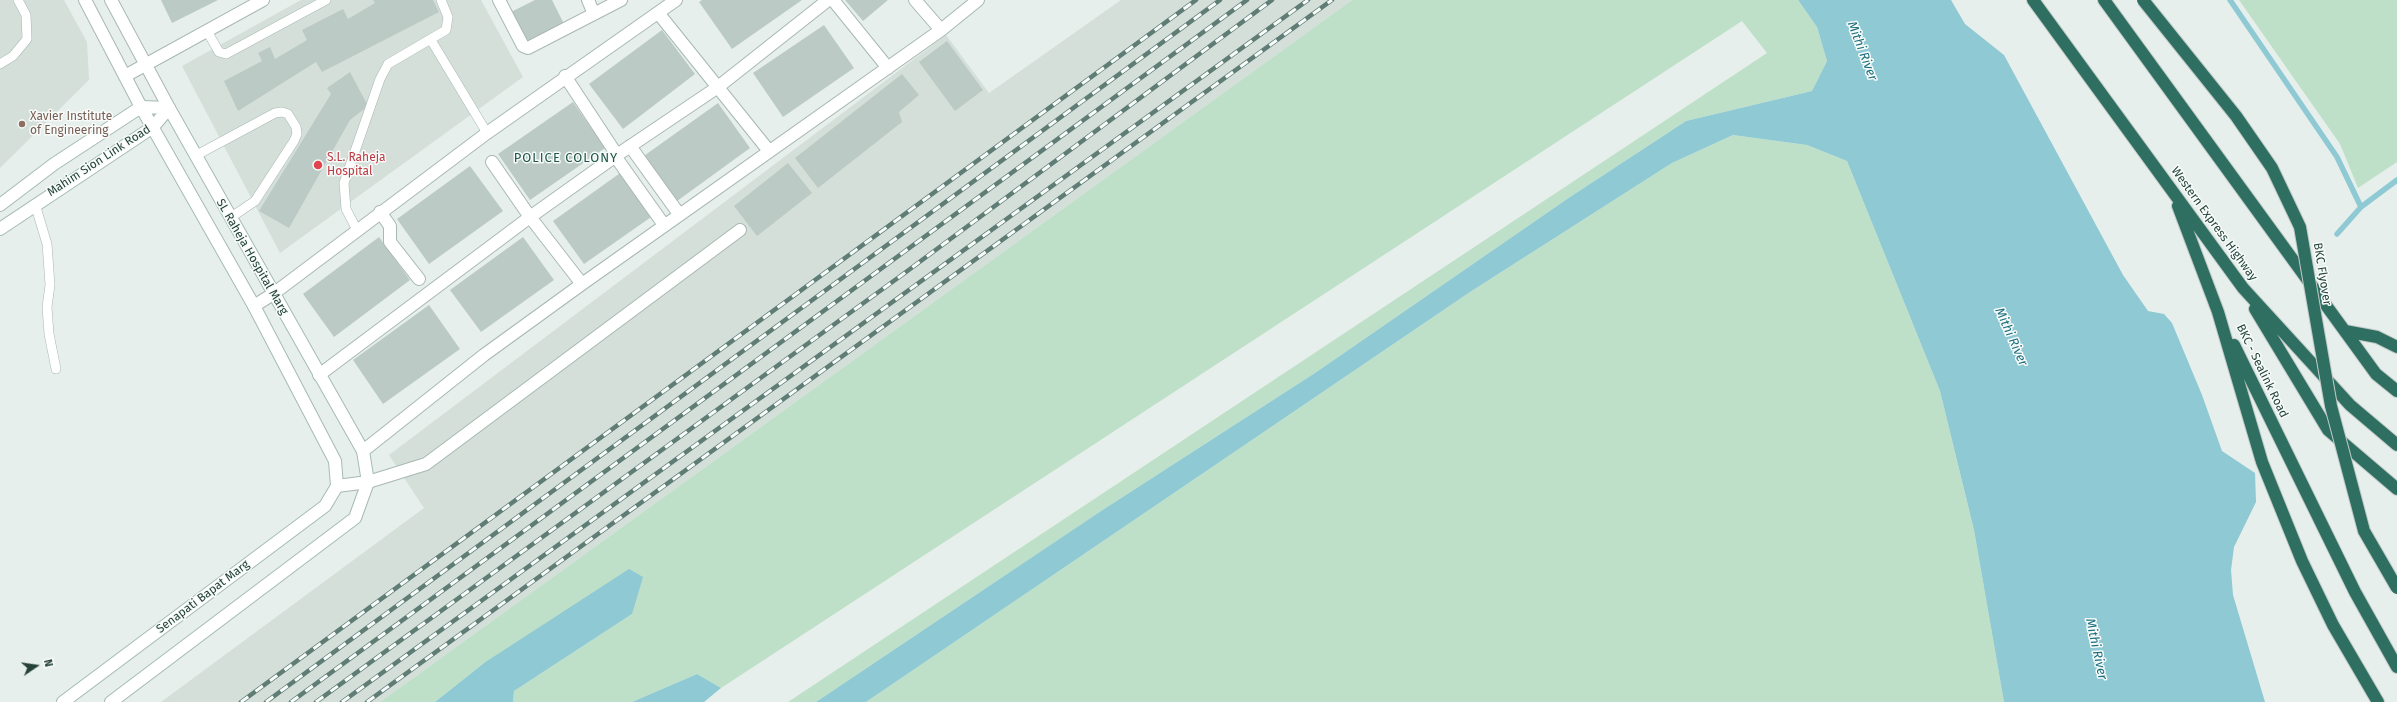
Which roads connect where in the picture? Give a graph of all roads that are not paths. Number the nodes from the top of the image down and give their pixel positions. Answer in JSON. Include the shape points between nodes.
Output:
{"nodes":[{"id":1,"x":18,"y":0,"type":"edge"},
{"id":2,"x":85,"y":0,"type":"edge"},
{"id":3,"x":111,"y":0,"type":"edge"},
{"id":4,"x":263,"y":0,"type":"edge"},
{"id":5,"x":326,"y":0,"type":"edge"},
{"id":6,"x":441,"y":0,"type":"edge"},
{"id":7,"x":499,"y":0,"type":"edge"},
{"id":8,"x":588,"y":0,"type":"edge"},
{"id":9,"x":621,"y":0,"type":"edge"},
{"id":10,"x":676,"y":0,"type":"edge"},
{"id":11,"x":828,"y":0,"type":"edge"},
{"id":12,"x":832,"y":0,"type":"edge"},
{"id":13,"x":915,"y":0,"type":"edge"},
{"id":14,"x":978,"y":0,"type":"edge"},
{"id":15,"x":2033,"y":0,"type":"edge"},
{"id":16,"x":2104,"y":0,"type":"edge"},
{"id":17,"x":2143,"y":0,"type":"edge"},
{"id":18,"x":594,"y":14,"type":"junction"},
{"id":19,"x":659,"y":14,"type":"junction"},
{"id":20,"x":941,"y":30,"type":"junction"},
{"id":21,"x":207,"y":31,"type":"junction"},
{"id":22,"x":431,"y":40,"type":"junction"},
{"id":23,"x":0,"y":64,"type":"edge"},
{"id":24,"x":145,"y":66,"type":"junction"},
{"id":25,"x":888,"y":68,"type":"junction"},
{"id":26,"x":125,"y":76,"type":"junction"},
{"id":27,"x":565,"y":76,"type":"junction"},
{"id":28,"x":718,"y":87,"type":"junction"},
{"id":29,"x":141,"y":107,"type":"junction"},
{"id":30,"x":169,"y":108,"type":"junction"},
{"id":31,"x":153,"y":127,"type":"junction"},
{"id":32,"x":487,"y":133,"type":"junction"},
{"id":33,"x":630,"y":146,"type":"junction"},
{"id":34,"x":769,"y":151,"type":"junction"},
{"id":35,"x":616,"y":155,"type":"junction"},
{"id":36,"x":195,"y":156,"type":"junction"},
{"id":37,"x":492,"y":162,"type":"dead end"},
{"id":38,"x":2172,"y":190,"type":"junction"},
{"id":39,"x":35,"y":204,"type":"junction"},
{"id":40,"x":0,"y":205,"type":"edge"},
{"id":41,"x":380,"y":212,"type":"junction"},
{"id":42,"x":679,"y":214,"type":"junction"},
{"id":43,"x":530,"y":217,"type":"junction"},
{"id":44,"x":230,"y":218,"type":"junction"},
{"id":45,"x":664,"y":225,"type":"junction"},
{"id":46,"x":0,"y":229,"type":"edge"},
{"id":47,"x":357,"y":230,"type":"junction"},
{"id":48,"x":740,"y":230,"type":"dead end"},
{"id":49,"x":419,"y":279,"type":"dead end"},
{"id":50,"x":582,"y":284,"type":"junction"},
{"id":51,"x":2242,"y":288,"type":"junction"},
{"id":52,"x":273,"y":294,"type":"junction"},
{"id":53,"x":254,"y":306,"type":"junction"},
{"id":54,"x":2218,"y":312,"type":"junction"},
{"id":55,"x":2345,"y":331,"type":"junction"},
{"id":56,"x":2397,"y":347,"type":"edge"},
{"id":57,"x":56,"y":369,"type":"dead end"},
{"id":58,"x":319,"y":375,"type":"junction"},
{"id":59,"x":2397,"y":391,"type":"edge"},
{"id":60,"x":2397,"y":444,"type":"edge"},
{"id":61,"x":363,"y":451,"type":"junction"},
{"id":62,"x":368,"y":482,"type":"junction"},
{"id":63,"x":336,"y":486,"type":"junction"},
{"id":64,"x":2397,"y":489,"type":"edge"},
{"id":65,"x":2397,"y":588,"type":"edge"},
{"id":66,"x":2397,"y":667,"type":"edge"},
{"id":67,"x":63,"y":702,"type":"edge"},
{"id":68,"x":111,"y":702,"type":"edge"},
{"id":69,"x":2378,"y":702,"type":"edge"}],
"edges":[{"from":1,"to":23,"type":"lane","via":[[26,16],[27,39],[13,56]]},
{"from":2,"to":26,"type":"street","name":"SL Raheja Hospital Marg"},
{"from":3,"to":24,"type":"street","name":"SL Raheja Hospital Marg"},
{"from":4,"to":21,"type":"street"},
{"from":5,"to":21,"type":"lane","via":[[226,54],[219,52]]},
{"from":6,"to":22,"type":"lane","via":[[446,10],[446,30]]},
{"from":7,"to":18,"type":"street","via":[[525,47],[532,46]]},
{"from":8,"to":18,"type":"street"},
{"from":9,"to":18,"type":"street"},
{"from":10,"to":19,"type":"street"},
{"from":11,"to":28,"type":"street"},
{"from":12,"to":25,"type":"street"},
{"from":13,"to":20,"type":"street"},
{"from":14,"to":20,"type":"street"},
{"from":15,"to":38,"type":"highway","name":"Western Express Highway"},
{"from":16,"to":55,"type":"highway"},
{"from":17,"to":65,"type":"highway","name":"BKC Flyover","bridge":true,"via":[[2236,116],[2272,168],[2300,227],[2331,406],[2362,524]]},
{"from":19,"to":27,"type":"street"},
{"from":19,"to":28,"type":"street"},
{"from":20,"to":25,"type":"street"},
{"from":21,"to":24,"type":"street"},
{"from":22,"to":32,"type":"lane"},
{"from":22,"to":47,"type":"lane","via":[[388,64],[380,79],[344,183],[346,209]]},
{"from":24,"to":26,"type":"street"},
{"from":24,"to":30,"type":"street","name":"SL Raheja Hospital Marg"},
{"from":25,"to":34,"type":"street"},
{"from":26,"to":29,"type":"street","name":"SL Raheja Hospital Marg"},
{"from":27,"to":32,"type":"street"},
{"from":27,"to":35,"type":"street"},
{"from":28,"to":33,"type":"street"},
{"from":28,"to":34,"type":"street"},
{"from":29,"to":30,"type":"street","name":"Mahim Sion Link Road"},
{"from":29,"to":31,"type":"street","name":"SL Raheja Hospital Marg"},
{"from":29,"to":40,"type":"street","name":"Mahim Sion Link Road","via":[[54,164]]},
{"from":30,"to":31,"type":"street","name":"Mahim Sion Link Road"},
{"from":30,"to":36,"type":"street","name":"SL Raheja Hospital Marg"},
{"from":31,"to":39,"type":"street","name":"Mahim Sion Link Road"},
{"from":31,"to":53,"type":"street","name":"SL Raheja Hospital Marg"},
{"from":32,"to":41,"type":"street"},
{"from":33,"to":35,"type":"street"},
{"from":33,"to":42,"type":"street"},
{"from":34,"to":42,"type":"street"},
{"from":35,"to":43,"type":"street"},
{"from":35,"to":45,"type":"street"},
{"from":36,"to":44,"type":"street","name":"SL Raheja Hospital Marg"},
{"from":36,"to":44,"type":"lane","via":[[275,113],[288,114],[296,127],[294,141],[255,201]]},
{"from":37,"to":43,"type":"street"},
{"from":38,"to":51,"type":"highway","name":"Western Express Highway"},
{"from":38,"to":54,"type":"highway"},
{"from":39,"to":46,"type":"street","name":"Mahim Sion Link Road"},
{"from":39,"to":57,"type":"lane","via":[[47,244],[50,285],[47,307]]},
{"from":41,"to":47,"type":"street"},
{"from":41,"to":49,"type":"street","via":[[390,226],[390,242]]},
{"from":42,"to":45,"type":"street"},
{"from":43,"to":50,"type":"street"},
{"from":43,"to":58,"type":"street"},
{"from":44,"to":52,"type":"street","name":"SL Raheja Hospital Marg"},
{"from":45,"to":50,"type":"street"},
{"from":47,"to":52,"type":"street"},
{"from":48,"to":62,"type":"street","via":[[426,464]]},
{"from":50,"to":61,"type":"street","via":[[484,355]]},
{"from":51,"to":60,"type":"highway","name":"Western Express Highway","via":[[2350,404]]},
{"from":51,"to":64,"type":"highway","via":[[2328,430]]},
{"from":52,"to":53,"type":"street"},
{"from":52,"to":58,"type":"street","name":"SL Raheja Hospital Marg"},
{"from":53,"to":63,"type":"street","name":"SL Raheja Hospital Marg","via":[[335,461]]},
{"from":54,"to":66,"type":"highway","name":"BKC - Sealink Road","via":[[2355,592]]},
{"from":54,"to":69,"type":"highway","via":[[2262,462],[2302,561],[2332,625]]},
{"from":55,"to":56,"type":"highway","via":[[2370,335]]},
{"from":55,"to":59,"type":"highway","via":[[2376,374]]},
{"from":58,"to":61,"type":"street","name":"SL Raheja Hospital Marg"},
{"from":61,"to":62,"type":"street","name":"SL Raheja Hospital Marg"},
{"from":62,"to":63,"type":"street"},
{"from":62,"to":68,"type":"street","name":"SL Raheja Hospital Marg","via":[[356,518]]},
{"from":63,"to":67,"type":"street","name":"Senapati Bapat Marg","via":[[325,506]]}]}
